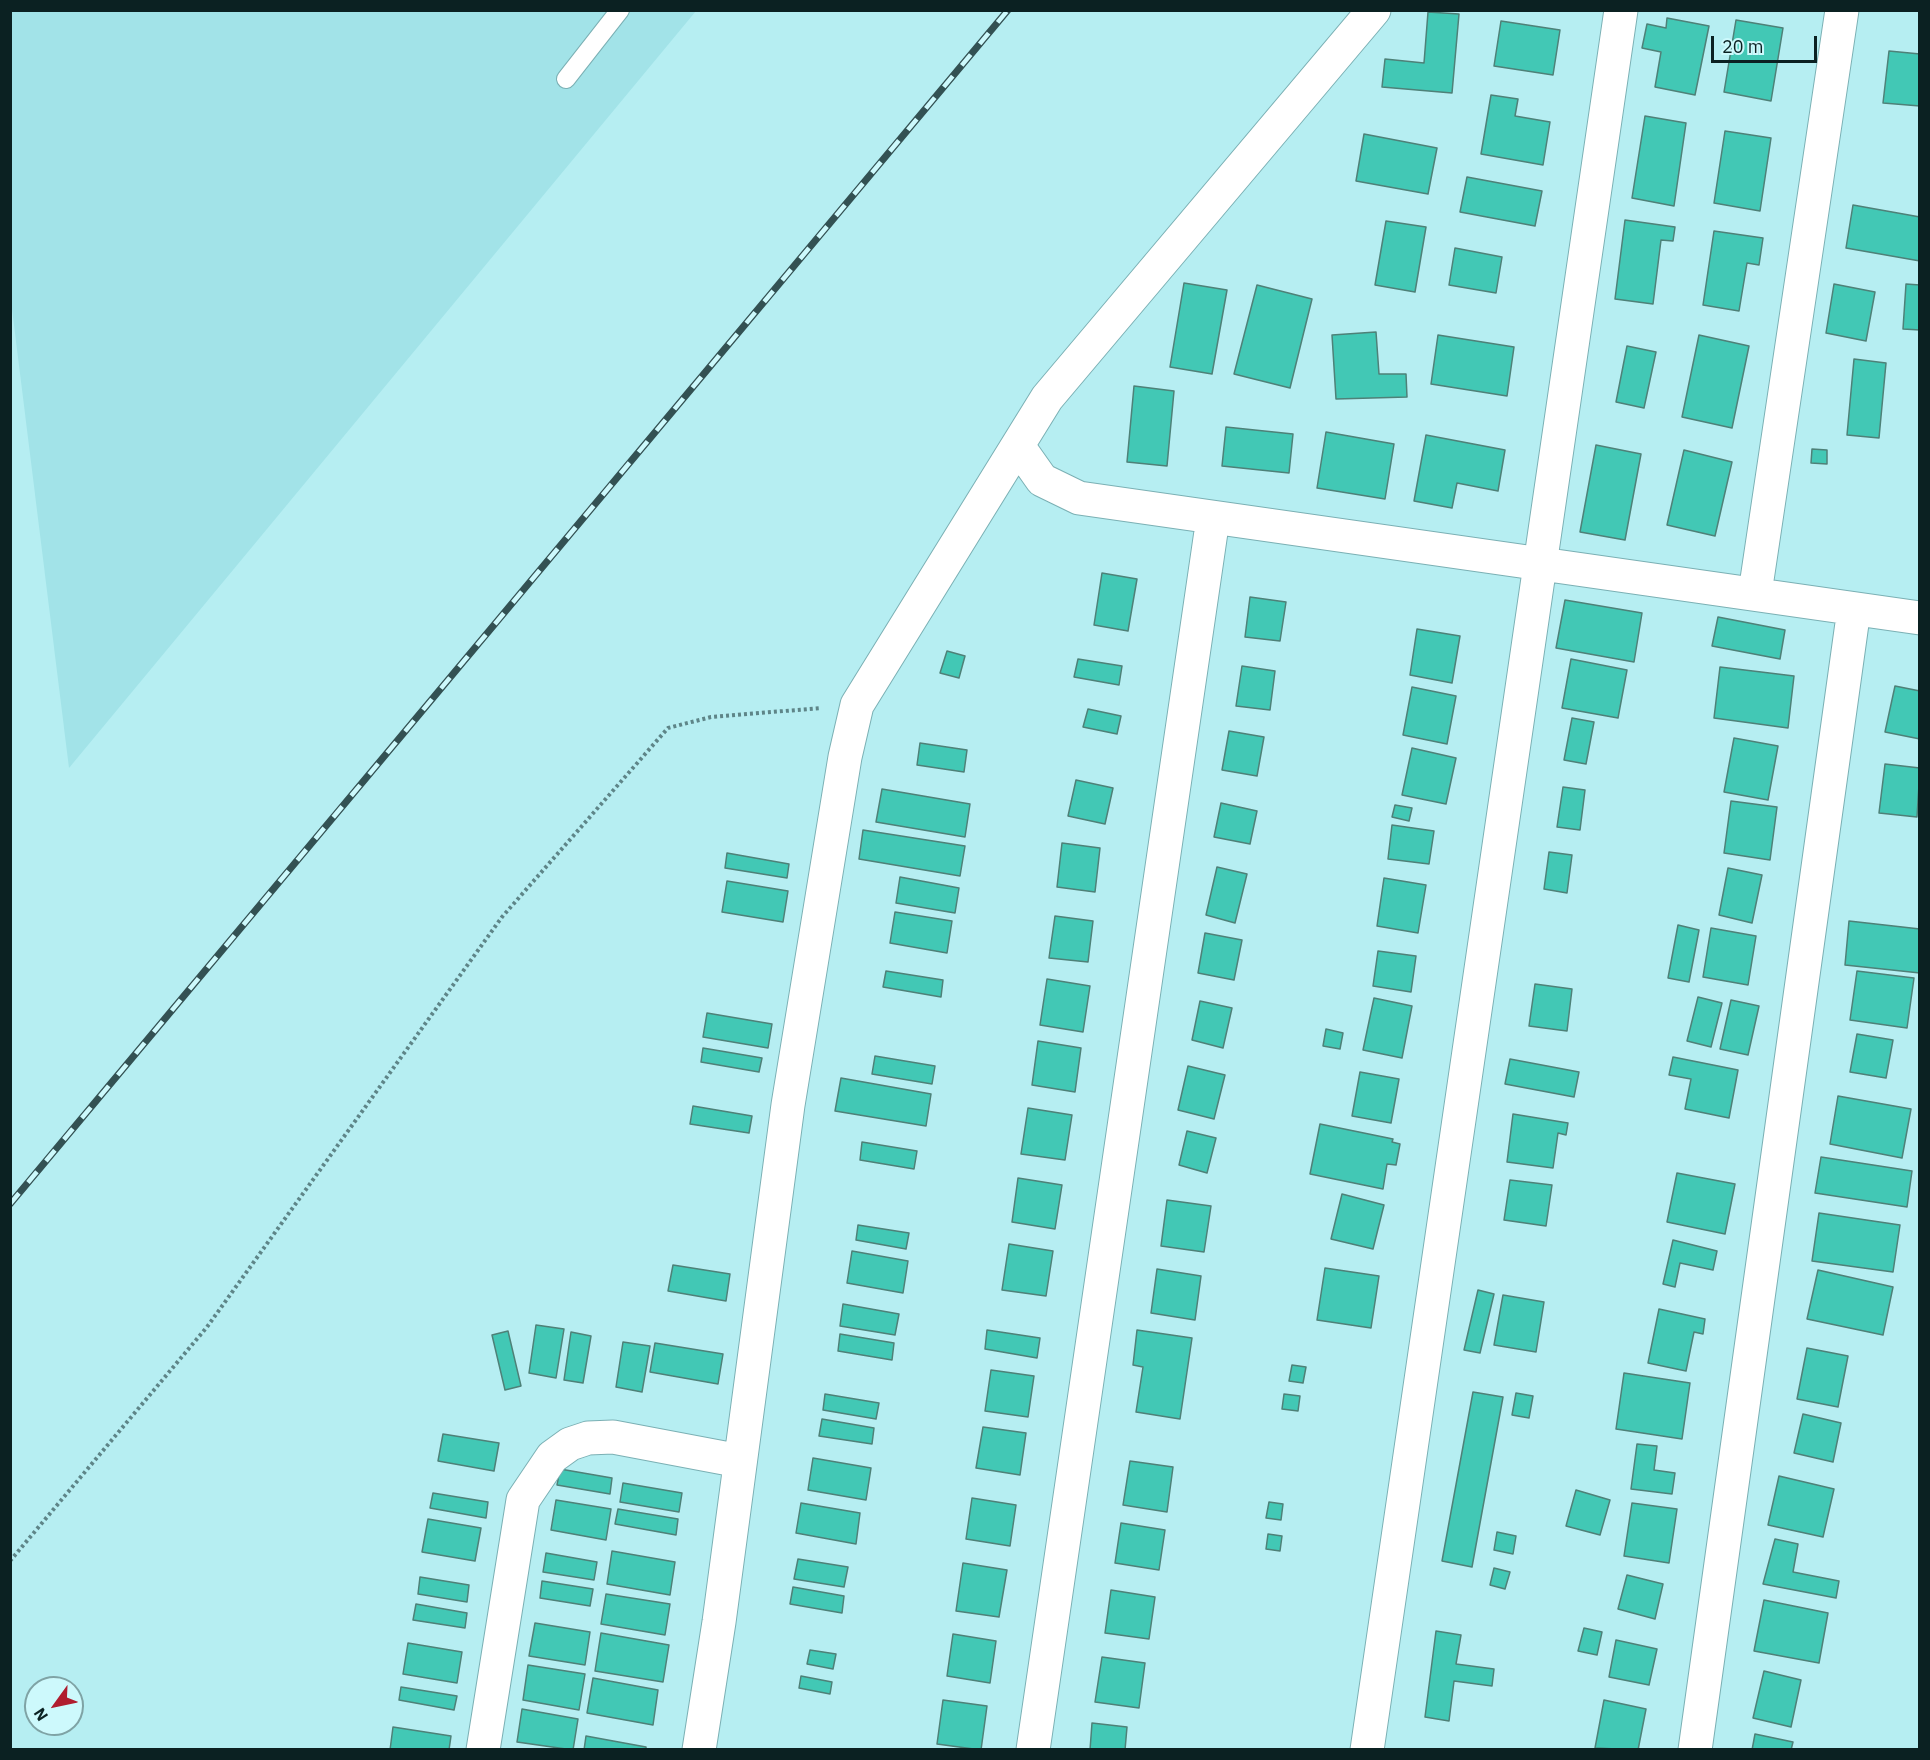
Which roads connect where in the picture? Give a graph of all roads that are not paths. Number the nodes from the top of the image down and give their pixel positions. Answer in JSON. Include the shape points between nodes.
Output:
{"nodes":[{"id":1,"x":620,"y":10,"type":"edge"},
{"id":2,"x":1374,"y":10,"type":"edge"},
{"id":3,"x":1621,"y":10,"type":"edge"},
{"id":4,"x":1842,"y":10,"type":"edge"},
{"id":5,"x":566,"y":79,"type":"dead end"},
{"id":6,"x":1018,"y":446,"type":"junction"},
{"id":7,"x":1213,"y":518,"type":"junction"},
{"id":8,"x":1540,"y":565,"type":"junction"},
{"id":9,"x":1755,"y":593,"type":"junction"},
{"id":10,"x":1854,"y":609,"type":"junction"},
{"id":11,"x":1920,"y":618,"type":"edge"},
{"id":12,"x":740,"y":1461,"type":"junction"},
{"id":13,"x":483,"y":1749,"type":"edge"},
{"id":14,"x":699,"y":1749,"type":"edge"},
{"id":15,"x":1034,"y":1749,"type":"edge"},
{"id":16,"x":1367,"y":1749,"type":"edge"},
{"id":17,"x":1695,"y":1749,"type":"edge"}],
"edges":[{"from":1,"to":5,"type":"lane"},
{"from":2,"to":6,"type":"street","via":[[1047,398]]},
{"from":3,"to":8,"type":"street"},
{"from":4,"to":9,"type":"street"},
{"from":6,"to":7,"type":"street","via":[[1042,480],[1079,498]]},
{"from":6,"to":12,"type":"street","via":[[857,705],[788,1105]]},
{"from":7,"to":8,"type":"street"},
{"from":7,"to":15,"type":"street"},
{"from":8,"to":9,"type":"street"},
{"from":8,"to":16,"type":"street"},
{"from":9,"to":10,"type":"street"},
{"from":10,"to":11,"type":"street"},
{"from":10,"to":17,"type":"street"},
{"from":12,"to":13,"type":"street","via":[[613,1437],[588,1438],[570,1444],[552,1457],[523,1500]]},
{"from":12,"to":14,"type":"street"}]}
